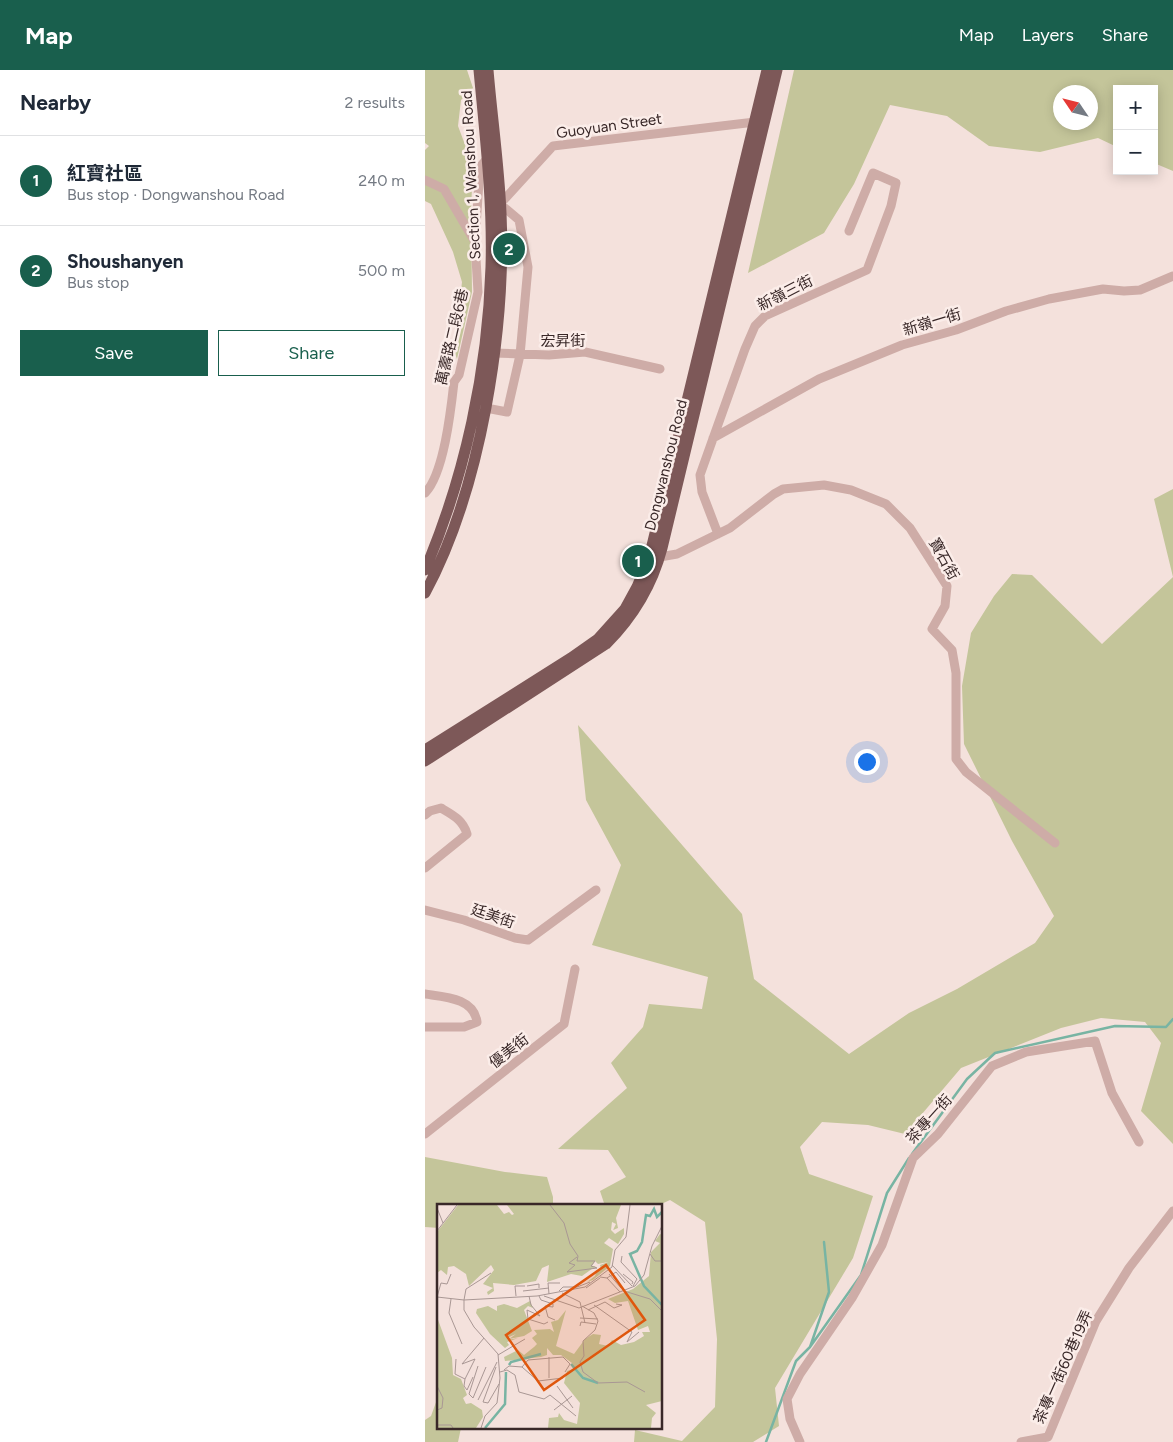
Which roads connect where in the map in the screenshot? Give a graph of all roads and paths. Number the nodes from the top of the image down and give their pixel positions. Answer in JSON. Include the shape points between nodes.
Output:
{"nodes":[{"id":1,"x":479,"y":70,"type":"edge"},
{"id":2,"x":488,"y":70,"type":"edge"},
{"id":3,"x":767,"y":70,"type":"edge"},
{"id":4,"x":777,"y":70,"type":"edge"},
{"id":5,"x":755,"y":122,"type":"junction"},
{"id":6,"x":491,"y":160,"type":"junction"},
{"id":7,"x":425,"y":180,"type":"edge"},
{"id":8,"x":495,"y":204,"type":"junction"},
{"id":9,"x":849,"y":230,"type":"dead end"},
{"id":10,"x":475,"y":242,"type":"junction"},
{"id":11,"x":1173,"y":276,"type":"edge"},
{"id":12,"x":494,"y":353,"type":"junction"},
{"id":13,"x":520,"y":355,"type":"junction"},
{"id":14,"x":661,"y":369,"type":"dead end"},
{"id":15,"x":486,"y":408,"type":"junction"},
{"id":16,"x":713,"y":438,"type":"junction"},
{"id":17,"x":425,"y":493,"type":"edge"},
{"id":18,"x":718,"y":534,"type":"junction"},
{"id":19,"x":654,"y":558,"type":"junction"},
{"id":20,"x":425,"y":570,"type":"edge"},
{"id":21,"x":425,"y":593,"type":"edge"},
{"id":22,"x":425,"y":750,"type":"edge"},
{"id":23,"x":425,"y":761,"type":"edge"},
{"id":24,"x":425,"y":815,"type":"edge"},
{"id":25,"x":1055,"y":843,"type":"dead end"},
{"id":26,"x":425,"y":868,"type":"edge"},
{"id":27,"x":596,"y":890,"type":"dead end"},
{"id":28,"x":425,"y":910,"type":"edge"},
{"id":29,"x":575,"y":969,"type":"dead end"},
{"id":30,"x":425,"y":994,"type":"edge"},
{"id":31,"x":425,"y":1027,"type":"edge"},
{"id":32,"x":425,"y":1134,"type":"edge"},
{"id":33,"x":1139,"y":1142,"type":"dead end"},
{"id":34,"x":1173,"y":1211,"type":"edge"},
{"id":35,"x":800,"y":1442,"type":"edge"},
{"id":36,"x":1021,"y":1442,"type":"edge"}],
"edges":[{"from":1,"to":6,"type":"main road","name":"Section 1, Wanshou Road"},
{"from":2,"to":6,"type":"main road","name":"Section 1, Wanshou Road"},
{"from":3,"to":5,"type":"main road","name":"Dongwanshou Road"},
{"from":4,"to":19,"type":"main road","name":"Dongwanshou Road"},
{"from":5,"to":8,"type":"street","name":"Guoyuan Street","via":[[553,146]]},
{"from":5,"to":19,"type":"main road","name":"Dongwanshou Road"},
{"from":6,"to":8,"type":"main road","name":"Section 1, Wanshou Road"},
{"from":6,"to":10,"type":"street","name":"萬壽路二段6巷","via":[[480,167]]},
{"from":7,"to":10,"type":"street","via":[[444,189]]},
{"from":8,"to":12,"type":"main road","name":"Section 1, Wanshou Road","via":[[500,308]]},
{"from":8,"to":13,"type":"street","via":[[519,220],[528,267]]},
{"from":8,"to":20,"type":"main road","name":"Section 1, Wanshou Road","via":[[489,307],[475,403],[453,491]]},
{"from":9,"to":16,"type":"street","name":"新嶺三街","via":[[873,173],[896,182],[896,193],[867,270],[765,316],[755,326]]},
{"from":10,"to":17,"type":"street","name":"萬壽路二段6巷","via":[[478,292],[475,311],[459,375],[454,382],[437,472]]},
{"from":11,"to":16,"type":"street","name":"新嶺一街","via":[[1140,290],[1103,289],[1049,299],[902,345],[819,379]]},
{"from":12,"to":13,"type":"street","name":"宏昇街"},
{"from":12,"to":15,"type":"main road","name":"Section 1, Wanshou Road"},
{"from":13,"to":14,"type":"street","name":"宏昇街","via":[[585,352]]},
{"from":13,"to":15,"type":"street","via":[[507,412]]},
{"from":15,"to":21,"type":"main road","name":"Section 1, Wanshou Road","via":[[448,542]]},
{"from":16,"to":18,"type":"street","name":"新嶺三街","via":[[699,484]]},
{"from":18,"to":19,"type":"street","name":"寶石街","via":[[677,554]]},
{"from":18,"to":25,"type":"street","name":"寶石街","via":[[774,494],[793,487],[824,486],[851,490],[886,504],[910,528],[947,586],[945,606],[932,629],[952,650],[956,673],[956,758],[966,772]]},
{"from":19,"to":22,"type":"main road","name":"Dongwanshou Road","via":[[625,609],[598,639]]},
{"from":19,"to":23,"type":"main road","name":"Dongwanshou Road","via":[[645,594],[626,624],[606,644]]},
{"from":24,"to":26,"type":"street","via":[[441,808],[455,816],[465,826],[467,834]]},
{"from":27,"to":28,"type":"street","name":"廷美街","via":[[528,940]]},
{"from":29,"to":32,"type":"street","name":"優美街","via":[[565,1024]]},
{"from":30,"to":31,"type":"street","via":[[461,1001],[471,1007],[477,1022],[463,1027]]},
{"from":33,"to":35,"type":"street","name":"茶專一街","via":[[1112,1093],[1095,1041],[1026,1052],[992,1066],[938,1134],[913,1158],[882,1245],[787,1399],[790,1419]]},
{"from":34,"to":36,"type":"street","name":"茶專一街60巷19弄","via":[[1129,1268],[1096,1321],[1048,1437]]}]}
